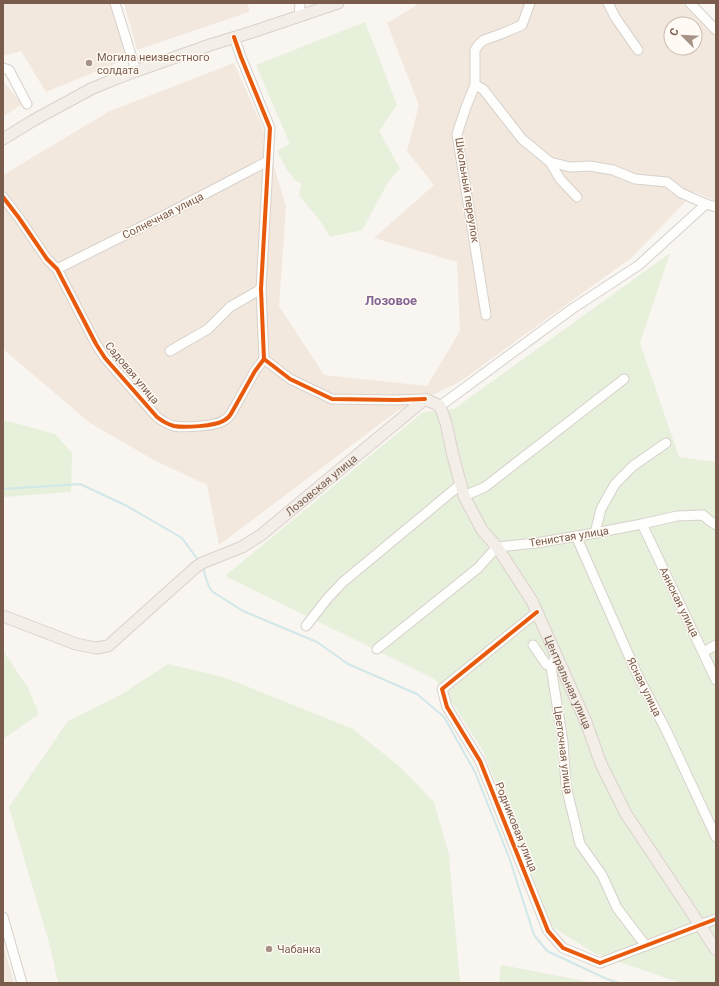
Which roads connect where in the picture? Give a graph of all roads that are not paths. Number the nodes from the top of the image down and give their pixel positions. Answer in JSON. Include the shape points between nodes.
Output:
{"nodes":[{"id":1,"x":115,"y":3,"type":"edge"},
{"id":2,"x":300,"y":3,"type":"edge"},
{"id":3,"x":338,"y":3,"type":"edge"},
{"id":4,"x":530,"y":3,"type":"edge"},
{"id":5,"x":608,"y":3,"type":"edge"},
{"id":6,"x":690,"y":3,"type":"edge"},
{"id":7,"x":299,"y":16,"type":"junction"},
{"id":8,"x":716,"y":30,"type":"edge"},
{"id":9,"x":234,"y":37,"type":"junction"},
{"id":10,"x":638,"y":50,"type":"dead end"},
{"id":11,"x":3,"y":68,"type":"edge"},
{"id":12,"x":136,"y":71,"type":"junction"},
{"id":13,"x":475,"y":85,"type":"junction"},
{"id":14,"x":27,"y":104,"type":"dead end"},
{"id":15,"x":3,"y":139,"type":"edge"},
{"id":16,"x":268,"y":161,"type":"junction"},
{"id":17,"x":550,"y":162,"type":"junction"},
{"id":18,"x":3,"y":197,"type":"edge"},
{"id":19,"x":577,"y":197,"type":"dead end"},
{"id":20,"x":706,"y":204,"type":"junction"},
{"id":21,"x":716,"y":207,"type":"edge"},
{"id":22,"x":57,"y":269,"type":"junction"},
{"id":23,"x":261,"y":288,"type":"junction"},
{"id":24,"x":486,"y":315,"type":"dead end"},
{"id":25,"x":170,"y":351,"type":"dead end"},
{"id":26,"x":264,"y":359,"type":"junction"},
{"id":27,"x":624,"y":379,"type":"dead end"},
{"id":28,"x":425,"y":399,"type":"junction"},
{"id":29,"x":440,"y":406,"type":"junction"},
{"id":30,"x":666,"y":442,"type":"dead end"},
{"id":31,"x":461,"y":484,"type":"junction"},
{"id":32,"x":464,"y":496,"type":"junction"},
{"id":33,"x":642,"y":524,"type":"junction"},
{"id":34,"x":716,"y":525,"type":"edge"},
{"id":35,"x":594,"y":533,"type":"junction"},
{"id":36,"x":576,"y":536,"type":"junction"},
{"id":37,"x":496,"y":547,"type":"junction"},
{"id":38,"x":536,"y":612,"type":"junction"},
{"id":39,"x":3,"y":616,"type":"edge"},
{"id":40,"x":306,"y":626,"type":"dead end"},
{"id":41,"x":533,"y":645,"type":"dead end"},
{"id":42,"x":716,"y":645,"type":"edge"},
{"id":43,"x":377,"y":649,"type":"dead end"},
{"id":44,"x":703,"y":652,"type":"junction"},
{"id":45,"x":556,"y":655,"type":"junction"},
{"id":46,"x":551,"y":667,"type":"junction"},
{"id":47,"x":716,"y":680,"type":"edge"},
{"id":48,"x":716,"y":837,"type":"edge"},
{"id":49,"x":3,"y":917,"type":"edge"},
{"id":50,"x":716,"y":919,"type":"edge"},
{"id":51,"x":700,"y":925,"type":"junction"},
{"id":52,"x":646,"y":946,"type":"junction"},
{"id":53,"x":716,"y":950,"type":"edge"},
{"id":54,"x":22,"y":983,"type":"edge"}],
"edges":[{"from":1,"to":12,"type":"street"},
{"from":2,"to":7,"type":"street"},
{"from":3,"to":7,"type":"main road"},
{"from":4,"to":13,"type":"street","name":"Школьный переулок","via":[[522,25],[479,44],[475,50]]},
{"from":5,"to":10,"type":"street"},
{"from":6,"to":8,"type":"street"},
{"from":7,"to":9,"type":"main road"},
{"from":9,"to":12,"type":"main road"},
{"from":9,"to":16,"type":"street","via":[[270,128]]},
{"from":11,"to":14,"type":"street","via":[[9,70]]},
{"from":12,"to":15,"type":"main road","via":[[91,89]]},
{"from":13,"to":17,"type":"street","via":[[484,89],[522,139]]},
{"from":13,"to":24,"type":"street","name":"Школьный переулок","via":[[457,134]]},
{"from":16,"to":22,"type":"street","name":"Солнечная улица"},
{"from":16,"to":23,"type":"street"},
{"from":17,"to":19,"type":"street","via":[[560,179]]},
{"from":17,"to":20,"type":"street","via":[[590,166],[613,170],[635,178],[667,182],[681,193]]},
{"from":18,"to":22,"type":"street","name":"Садовая улица"},
{"from":20,"to":21,"type":"street"},
{"from":20,"to":29,"type":"street","via":[[639,265],[572,309]]},
{"from":22,"to":26,"type":"street","name":"Садовая улица","via":[[105,358],[165,423],[183,427],[223,421],[232,412]]},
{"from":23,"to":25,"type":"street","via":[[230,307],[208,329]]},
{"from":23,"to":26,"type":"street"},
{"from":26,"to":28,"type":"street","via":[[290,379],[332,399]]},
{"from":27,"to":32,"type":"street","via":[[485,487]]},
{"from":28,"to":29,"type":"main road"},
{"from":28,"to":39,"type":"main road","name":"Лозовская улица","via":[[261,535],[242,547],[196,567],[108,646],[96,648],[76,644]]},
{"from":29,"to":31,"type":"main road","name":"Центральная улица"},
{"from":30,"to":35,"type":"street","via":[[633,466],[615,484],[601,509]]},
{"from":31,"to":32,"type":"main road","name":"Центральная улица"},
{"from":31,"to":40,"type":"street","via":[[343,582]]},
{"from":32,"to":37,"type":"main road","name":"Центральная улица","via":[[482,530]]},
{"from":33,"to":34,"type":"street","name":"Тенистая улица","via":[[677,516],[703,515]]},
{"from":33,"to":35,"type":"street","name":"Тенистая улица"},
{"from":33,"to":44,"type":"street","name":"Аянская улица"},
{"from":35,"to":36,"type":"street","name":"Тенистая улица"},
{"from":36,"to":37,"type":"street","name":"Тенистая улица"},
{"from":36,"to":48,"type":"street","name":"Ясная улица","via":[[637,674]]},
{"from":37,"to":38,"type":"main road","name":"Центральная улица","via":[[532,601]]},
{"from":37,"to":43,"type":"street","via":[[478,568]]},
{"from":38,"to":45,"type":"main road","name":"Центральная улица"},
{"from":38,"to":52,"type":"street","name":"Родниковая улица","via":[[442,689],[447,707],[480,761],[548,930],[563,948],[600,963]]},
{"from":41,"to":46,"type":"street"},
{"from":42,"to":44,"type":"street"},
{"from":44,"to":47,"type":"street","name":"Аянская улица"},
{"from":45,"to":46,"type":"street"},
{"from":45,"to":51,"type":"main road","name":"Центральная улица","via":[[586,722],[601,764],[626,814]]},
{"from":46,"to":52,"type":"street","name":"Цветочная улица","via":[[566,786],[580,844],[602,875],[618,908]]},
{"from":49,"to":54,"type":"street"},
{"from":50,"to":51,"type":"street","name":"Родниковая улица"},
{"from":51,"to":52,"type":"street","name":"Родниковая улица"},
{"from":51,"to":53,"type":"main road","name":"Центральная улица"}]}
